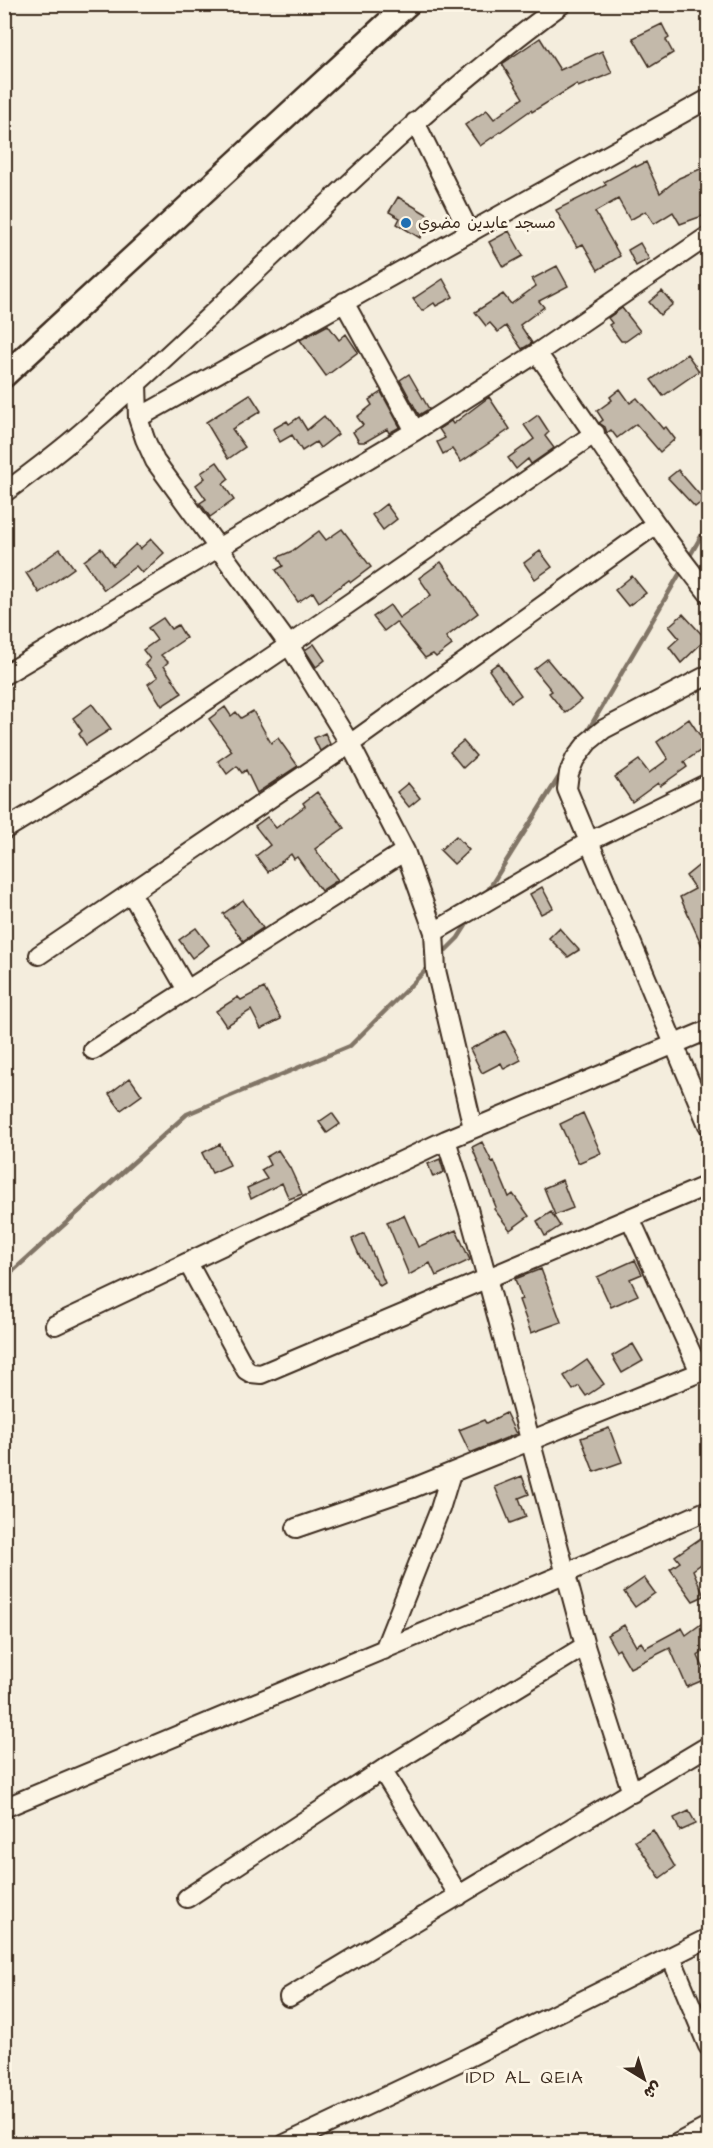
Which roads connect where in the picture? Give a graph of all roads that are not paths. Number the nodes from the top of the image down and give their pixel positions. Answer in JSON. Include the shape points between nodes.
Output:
{"nodes":[{"id":1,"x":408,"y":4,"type":"edge"},
{"id":2,"x":562,"y":4,"type":"edge"},
{"id":3,"x":708,"y":99,"type":"edge"},
{"id":4,"x":415,"y":122,"type":"junction"},
{"id":5,"x":470,"y":233,"type":"junction"},
{"id":6,"x":708,"y":236,"type":"edge"},
{"id":7,"x":344,"y":302,"type":"junction"},
{"id":8,"x":537,"y":352,"type":"junction"},
{"id":9,"x":4,"y":376,"type":"edge"},
{"id":10,"x":137,"y":383,"type":"junction"},
{"id":11,"x":138,"y":418,"type":"junction"},
{"id":12,"x":415,"y":431,"type":"junction"},
{"id":13,"x":595,"y":433,"type":"junction"},
{"id":14,"x":4,"y":493,"type":"edge"},
{"id":15,"x":655,"y":525,"type":"junction"},
{"id":16,"x":218,"y":549,"type":"junction"},
{"id":17,"x":708,"y":593,"type":"edge"},
{"id":18,"x":290,"y":645,"type":"junction"},
{"id":19,"x":4,"y":675,"type":"edge"},
{"id":20,"x":708,"y":675,"type":"edge"},
{"id":21,"x":350,"y":744,"type":"junction"},
{"id":22,"x":708,"y":783,"type":"edge"},
{"id":23,"x":4,"y":830,"type":"edge"},
{"id":24,"x":590,"y":841,"type":"junction"},
{"id":25,"x":405,"y":852,"type":"junction"},
{"id":26,"x":131,"y":893,"type":"junction"},
{"id":27,"x":434,"y":932,"type":"junction"},
{"id":28,"x":39,"y":955,"type":"dead end"},
{"id":29,"x":187,"y":990,"type":"junction"},
{"id":30,"x":708,"y":1030,"type":"edge"},
{"id":31,"x":675,"y":1044,"type":"junction"},
{"id":32,"x":93,"y":1050,"type":"dead end"},
{"id":33,"x":708,"y":1125,"type":"edge"},
{"id":34,"x":473,"y":1128,"type":"junction"},
{"id":35,"x":446,"y":1140,"type":"junction"},
{"id":36,"x":708,"y":1185,"type":"edge"},
{"id":37,"x":630,"y":1218,"type":"junction"},
{"id":38,"x":188,"y":1263,"type":"junction"},
{"id":39,"x":487,"y":1278,"type":"junction"},
{"id":40,"x":55,"y":1325,"type":"dead end"},
{"id":41,"x":704,"y":1370,"type":"edge"},
{"id":42,"x":531,"y":1442,"type":"junction"},
{"id":43,"x":451,"y":1473,"type":"junction"},
{"id":44,"x":708,"y":1510,"type":"edge"},
{"id":45,"x":296,"y":1528,"type":"dead end"},
{"id":46,"x":564,"y":1574,"type":"junction"},
{"id":47,"x":585,"y":1646,"type":"junction"},
{"id":48,"x":384,"y":1650,"type":"junction"},
{"id":49,"x":708,"y":1746,"type":"edge"},
{"id":50,"x":382,"y":1770,"type":"junction"},
{"id":51,"x":632,"y":1793,"type":"junction"},
{"id":52,"x":4,"y":1808,"type":"edge"},
{"id":53,"x":459,"y":1896,"type":"junction"},
{"id":54,"x":188,"y":1898,"type":"dead end"},
{"id":55,"x":708,"y":1938,"type":"edge"},
{"id":56,"x":671,"y":1957,"type":"junction"},
{"id":57,"x":289,"y":1997,"type":"dead end"},
{"id":58,"x":708,"y":2046,"type":"edge"},
{"id":59,"x":708,"y":2127,"type":"edge"},
{"id":60,"x":285,"y":2144,"type":"edge"},
{"id":61,"x":676,"y":2144,"type":"edge"}],
"edges":[{"from":1,"to":9,"type":"street"},
{"from":2,"to":4,"type":"street"},
{"from":3,"to":5,"type":"street"},
{"from":4,"to":5,"type":"street"},
{"from":4,"to":10,"type":"street"},
{"from":5,"to":7,"type":"street"},
{"from":6,"to":8,"type":"street"},
{"from":7,"to":11,"type":"street"},
{"from":7,"to":12,"type":"street"},
{"from":8,"to":12,"type":"street"},
{"from":8,"to":13,"type":"street"},
{"from":10,"to":11,"type":"street"},
{"from":10,"to":14,"type":"street"},
{"from":11,"to":16,"type":"street","via":[[155,461]]},
{"from":12,"to":16,"type":"street"},
{"from":13,"to":15,"type":"street"},
{"from":13,"to":18,"type":"street"},
{"from":15,"to":17,"type":"street"},
{"from":15,"to":21,"type":"street"},
{"from":16,"to":18,"type":"street"},
{"from":16,"to":19,"type":"street"},
{"from":18,"to":21,"type":"street"},
{"from":18,"to":23,"type":"street","via":[[125,756]]},
{"from":20,"to":24,"type":"street","via":[[604,729],[575,759],[567,789]]},
{"from":21,"to":25,"type":"street"},
{"from":21,"to":26,"type":"street"},
{"from":22,"to":24,"type":"street"},
{"from":24,"to":27,"type":"street"},
{"from":24,"to":31,"type":"street"},
{"from":25,"to":27,"type":"street"},
{"from":25,"to":29,"type":"street"},
{"from":26,"to":28,"type":"street"},
{"from":26,"to":29,"type":"street"},
{"from":27,"to":34,"type":"street","via":[[436,970]]},
{"from":29,"to":32,"type":"street"},
{"from":30,"to":31,"type":"street"},
{"from":31,"to":33,"type":"street"},
{"from":31,"to":34,"type":"street"},
{"from":34,"to":35,"type":"street"},
{"from":35,"to":38,"type":"street"},
{"from":35,"to":39,"type":"street"},
{"from":36,"to":37,"type":"street"},
{"from":37,"to":39,"type":"street"},
{"from":37,"to":41,"type":"street"},
{"from":38,"to":39,"type":"street","via":[[246,1370],[261,1374]]},
{"from":38,"to":40,"type":"street"},
{"from":39,"to":42,"type":"street"},
{"from":41,"to":42,"type":"street"},
{"from":42,"to":43,"type":"street"},
{"from":42,"to":46,"type":"street"},
{"from":43,"to":45,"type":"street"},
{"from":43,"to":48,"type":"street"},
{"from":44,"to":46,"type":"street"},
{"from":46,"to":47,"type":"street"},
{"from":46,"to":48,"type":"street"},
{"from":47,"to":50,"type":"street"},
{"from":47,"to":51,"type":"street"},
{"from":48,"to":52,"type":"street"},
{"from":49,"to":51,"type":"street"},
{"from":50,"to":53,"type":"street"},
{"from":50,"to":54,"type":"street"},
{"from":51,"to":53,"type":"street"},
{"from":53,"to":57,"type":"street"},
{"from":55,"to":56,"type":"street"},
{"from":56,"to":58,"type":"street"},
{"from":56,"to":60,"type":"street"},
{"from":59,"to":61,"type":"street"}]}
